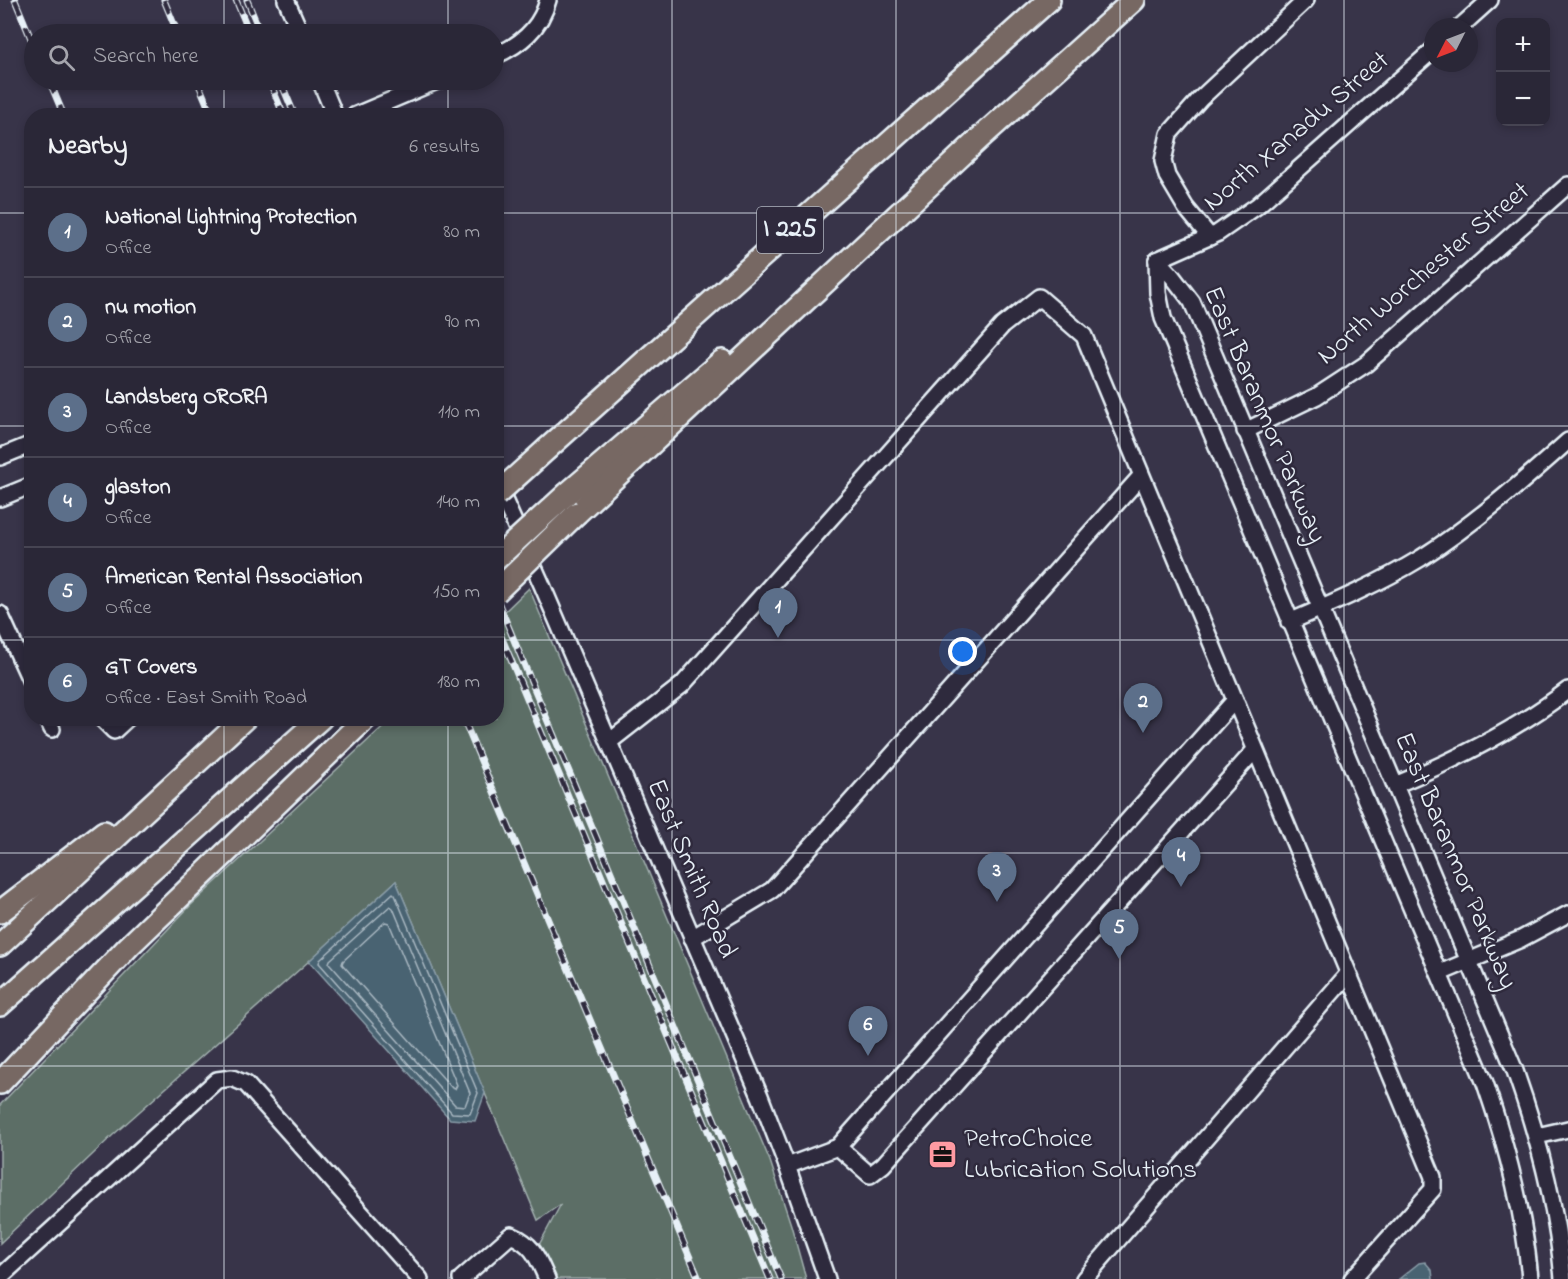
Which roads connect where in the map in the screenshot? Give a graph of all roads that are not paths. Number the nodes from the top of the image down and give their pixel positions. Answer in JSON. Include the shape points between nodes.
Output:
{"nodes":[{"id":1,"x":286,"y":0,"type":"edge"},
{"id":2,"x":548,"y":0,"type":"edge"},
{"id":3,"x":1049,"y":0,"type":"edge"},
{"id":4,"x":1134,"y":0,"type":"edge"},
{"id":5,"x":1306,"y":0,"type":"edge"},
{"id":6,"x":1490,"y":0,"type":"edge"},
{"id":7,"x":1470,"y":18,"type":"edge"},
{"id":8,"x":297,"y":24,"type":"edge"},
{"id":9,"x":504,"y":50,"type":"edge"},
{"id":10,"x":1424,"y":58,"type":"edge"},
{"id":11,"x":324,"y":90,"type":"edge"},
{"id":12,"x":415,"y":90,"type":"edge"},
{"id":13,"x":332,"y":108,"type":"edge"},
{"id":14,"x":373,"y":108,"type":"edge"},
{"id":15,"x":979,"y":139,"type":"junction"},
{"id":16,"x":1568,"y":185,"type":"edge"},
{"id":17,"x":1210,"y":237,"type":"junction"},
{"id":18,"x":1157,"y":260,"type":"junction"},
{"id":19,"x":1245,"y":431,"type":"junction"},
{"id":20,"x":1568,"y":441,"type":"edge"},
{"id":21,"x":24,"y":447,"type":"edge"},
{"id":22,"x":0,"y":457,"type":"edge"},
{"id":23,"x":1142,"y":476,"type":"junction"},
{"id":24,"x":24,"y":488,"type":"edge"},
{"id":25,"x":504,"y":488,"type":"edge"},
{"id":26,"x":0,"y":498,"type":"edge"},
{"id":27,"x":504,"y":502,"type":"edge"},
{"id":28,"x":504,"y":552,"type":"edge"},
{"id":29,"x":504,"y":584,"type":"edge"},
{"id":30,"x":1319,"y":609,"type":"junction"},
{"id":31,"x":0,"y":614,"type":"edge"},
{"id":32,"x":1289,"y":621,"type":"junction"},
{"id":33,"x":24,"y":666,"type":"edge"},
{"id":34,"x":1568,"y":690,"type":"edge"},
{"id":35,"x":1235,"y":700,"type":"junction"},
{"id":36,"x":236,"y":726,"type":"edge"},
{"id":37,"x":312,"y":726,"type":"edge"},
{"id":38,"x":358,"y":726,"type":"edge"},
{"id":39,"x":609,"y":742,"type":"junction"},
{"id":40,"x":1255,"y":750,"type":"junction"},
{"id":41,"x":202,"y":757,"type":"junction"},
{"id":42,"x":1395,"y":785,"type":"junction"},
{"id":43,"x":0,"y":912,"type":"edge"},
{"id":44,"x":1568,"y":914,"type":"edge"},
{"id":45,"x":692,"y":938,"type":"junction"},
{"id":46,"x":0,"y":945,"type":"edge"},
{"id":47,"x":1470,"y":960,"type":"junction"},
{"id":48,"x":1440,"y":973,"type":"junction"},
{"id":49,"x":1348,"y":974,"type":"junction"},
{"id":50,"x":0,"y":1005,"type":"edge"},
{"id":51,"x":0,"y":1083,"type":"edge"},
{"id":52,"x":1568,"y":1129,"type":"edge"},
{"id":53,"x":1537,"y":1136,"type":"junction"},
{"id":54,"x":838,"y":1148,"type":"junction"},
{"id":55,"x":788,"y":1166,"type":"junction"},
{"id":56,"x":0,"y":1277,"type":"edge"},
{"id":57,"x":420,"y":1279,"type":"edge"},
{"id":58,"x":461,"y":1279,"type":"edge"},
{"id":59,"x":547,"y":1279,"type":"edge"},
{"id":60,"x":827,"y":1279,"type":"edge"},
{"id":61,"x":1084,"y":1279,"type":"edge"},
{"id":62,"x":1352,"y":1279,"type":"edge"},
{"id":63,"x":1530,"y":1279,"type":"edge"},
{"id":64,"x":1563,"y":1279,"type":"edge"}],
"edges":[{"from":1,"to":8,"type":"street"},
{"from":2,"to":9,"type":"street","via":[[537,24],[523,40]]},
{"from":3,"to":25,"type":"highway","number":"I 225","bridge":true},
{"from":4,"to":15,"type":"highway"},
{"from":5,"to":17,"type":"street","via":[[1200,99],[1169,134],[1163,161],[1167,176]]},
{"from":6,"to":7,"type":"street"},
{"from":10,"to":17,"type":"street","name":"North Xanadu Street","via":[[1257,206]]},
{"from":11,"to":13,"type":"street"},
{"from":12,"to":14,"type":"street"},
{"from":15,"to":28,"type":"highway","bridge":true},
{"from":15,"to":29,"type":"highway","bridge":true},
{"from":16,"to":19,"type":"street","name":"North Worchester Street","via":[[1366,364],[1317,396]]},
{"from":17,"to":18,"type":"street","name":"North Xanadu Street"},
{"from":18,"to":19,"type":"street","name":"East Baranmor Parkway","via":[[1192,302]]},
{"from":18,"to":32,"type":"street","name":"East Baranmor Parkway","via":[[1163,318]]},
{"from":19,"to":30,"type":"street","name":"East Baranmor Parkway"},
{"from":20,"to":30,"type":"street","via":[[1510,493],[1437,548]]},
{"from":21,"to":22,"type":"street"},
{"from":23,"to":35,"type":"street"},
{"from":23,"to":39,"type":"street","via":[[1084,336],[1039,297],[1002,326],[682,685]]},
{"from":23,"to":45,"type":"street","via":[[772,890]]},
{"from":24,"to":26,"type":"street"},
{"from":27,"to":39,"type":"street","name":"East Smith Road"},
{"from":30,"to":32,"type":"street"},
{"from":30,"to":42,"type":"street","name":"East Baranmor Parkway"},
{"from":31,"to":33,"type":"street"},
{"from":32,"to":48,"type":"street","name":"East Baranmor Parkway"},
{"from":34,"to":42,"type":"street","via":[[1512,728]]},
{"from":35,"to":40,"type":"street"},
{"from":35,"to":54,"type":"street"},
{"from":36,"to":41,"type":"highway"},
{"from":37,"to":50,"type":"highway"},
{"from":38,"to":51,"type":"highway","via":[[129,946]]},
{"from":39,"to":45,"type":"street","name":"East Smith Road"},
{"from":40,"to":49,"type":"street"},
{"from":40,"to":54,"type":"street","via":[[884,1165],[870,1175]]},
{"from":41,"to":43,"type":"highway"},
{"from":41,"to":46,"type":"highway"},
{"from":42,"to":47,"type":"street","name":"East Baranmor Parkway"},
{"from":44,"to":47,"type":"street"},
{"from":45,"to":55,"type":"street","name":"East Smith Road"},
{"from":47,"to":48,"type":"street"},
{"from":47,"to":53,"type":"street","name":"East Baranmor Parkway"},
{"from":48,"to":63,"type":"street","name":"East Baranmor Parkway","via":[[1506,1145],[1521,1208]]},
{"from":49,"to":61,"type":"street"},
{"from":49,"to":62,"type":"street","via":[[1433,1183],[1433,1189]]},
{"from":52,"to":53,"type":"street"},
{"from":53,"to":64,"type":"street","name":"East Baranmor Parkway","via":[[1553,1201]]},
{"from":54,"to":55,"type":"street"},
{"from":55,"to":60,"type":"street","name":"East Smith Road"},
{"from":56,"to":57,"type":"street","via":[[217,1080],[232,1078],[246,1084]]},
{"from":58,"to":59,"type":"street","via":[[511,1235],[532,1248]]}]}
